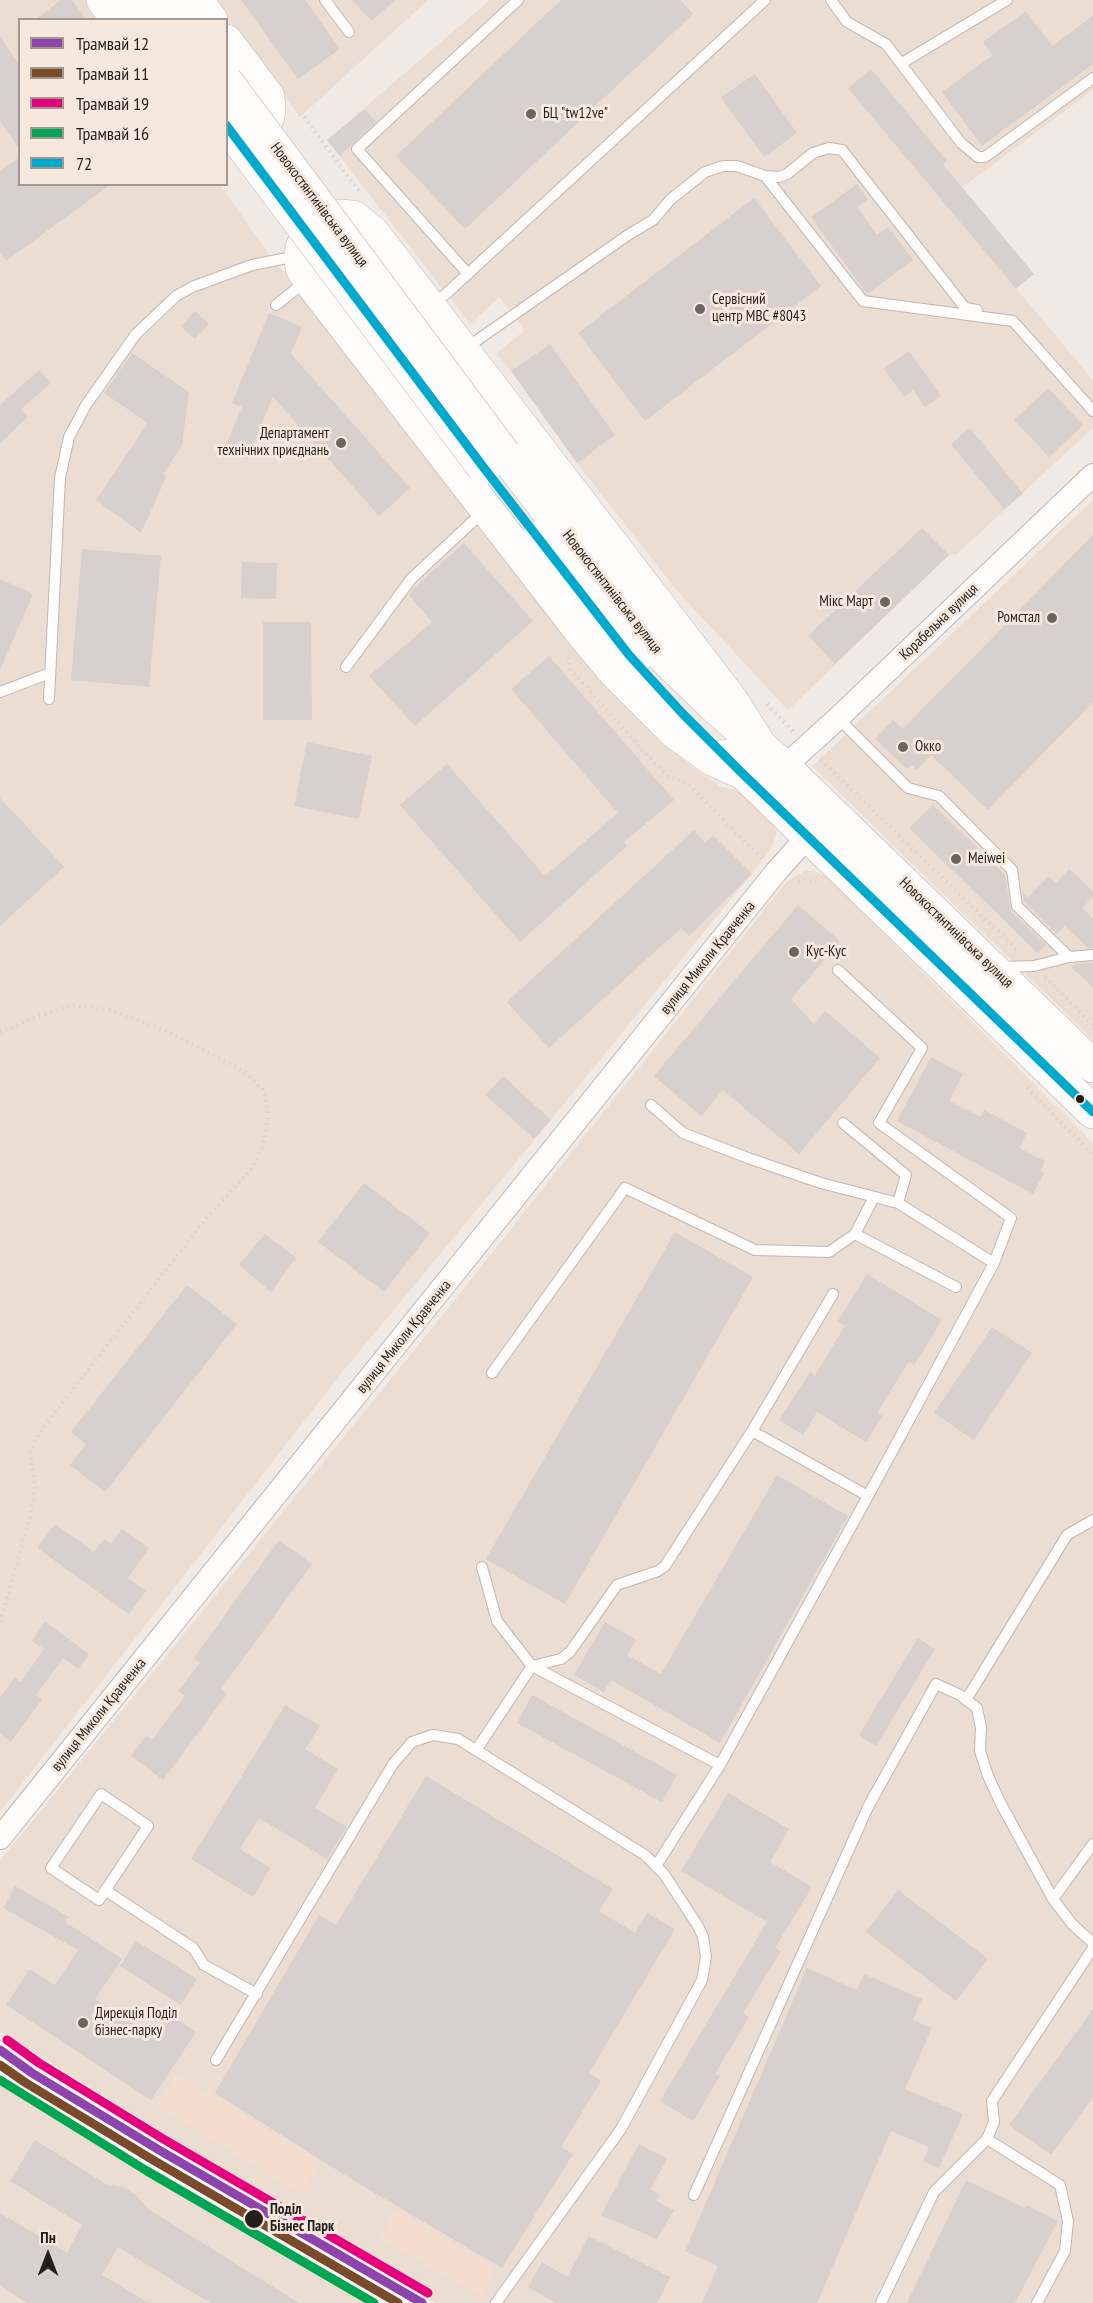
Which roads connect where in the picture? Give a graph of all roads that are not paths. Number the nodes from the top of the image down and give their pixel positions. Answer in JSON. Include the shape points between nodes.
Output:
{"nodes":[{"id":1,"x":103,"y":0,"type":"edge"},
{"id":2,"x":133,"y":0,"type":"edge"},
{"id":3,"x":166,"y":0,"type":"edge"},
{"id":4,"x":196,"y":0,"type":"edge"},
{"id":5,"x":325,"y":0,"type":"edge"},
{"id":6,"x":518,"y":0,"type":"edge"},
{"id":7,"x":765,"y":0,"type":"edge"},
{"id":8,"x":831,"y":0,"type":"edge"},
{"id":9,"x":1007,"y":0,"type":"edge"},
{"id":10,"x":116,"y":18,"type":"edge"},
{"id":11,"x":146,"y":18,"type":"edge"},
{"id":12,"x":180,"y":18,"type":"edge"},
{"id":13,"x":210,"y":18,"type":"edge"},
{"id":14,"x":349,"y":32,"type":"dead end"},
{"id":15,"x":228,"y":44,"type":"edge"},
{"id":16,"x":902,"y":63,"type":"junction"},
{"id":17,"x":1093,"y":78,"type":"edge"},
{"id":18,"x":228,"y":84,"type":"edge"},
{"id":19,"x":228,"y":127,"type":"edge"},
{"id":20,"x":228,"y":144,"type":"edge"},
{"id":21,"x":765,"y":176,"type":"junction"},
{"id":22,"x":305,"y":268,"type":"junction"},
{"id":23,"x":468,"y":274,"type":"junction"},
{"id":24,"x":276,"y":305,"type":"dead end"},
{"id":25,"x":429,"y":307,"type":"junction"},
{"id":26,"x":1013,"y":321,"type":"junction"},
{"id":27,"x":462,"y":350,"type":"junction"},
{"id":28,"x":1093,"y":411,"type":"edge"},
{"id":29,"x":494,"y":461,"type":"junction"},
{"id":30,"x":1093,"y":475,"type":"edge"},
{"id":31,"x":487,"y":508,"type":"junction"},
{"id":32,"x":346,"y":667,"type":"dead end"},
{"id":33,"x":50,"y":672,"type":"junction"},
{"id":34,"x":0,"y":692,"type":"edge"},
{"id":35,"x":49,"y":699,"type":"dead end"},
{"id":36,"x":838,"y":718,"type":"junction"},
{"id":37,"x":759,"y":744,"type":"junction"},
{"id":38,"x":796,"y":757,"type":"junction"},
{"id":39,"x":741,"y":772,"type":"junction"},
{"id":40,"x":808,"y":836,"type":"junction"},
{"id":41,"x":1093,"y":955,"type":"edge"},
{"id":42,"x":1069,"y":957,"type":"junction"},
{"id":43,"x":991,"y":967,"type":"junction"},
{"id":44,"x":838,"y":970,"type":"dead end"},
{"id":45,"x":1093,"y":1066,"type":"edge"},
{"id":46,"x":651,"y":1105,"type":"dead end"},
{"id":47,"x":1093,"y":1112,"type":"edge"},
{"id":48,"x":843,"y":1123,"type":"dead end"},
{"id":49,"x":874,"y":1197,"type":"junction"},
{"id":50,"x":898,"y":1203,"type":"junction"},
{"id":51,"x":855,"y":1234,"type":"junction"},
{"id":52,"x":994,"y":1263,"type":"junction"},
{"id":53,"x":956,"y":1287,"type":"dead end"},
{"id":54,"x":833,"y":1294,"type":"dead end"},
{"id":55,"x":492,"y":1373,"type":"dead end"},
{"id":56,"x":753,"y":1431,"type":"junction"},
{"id":57,"x":868,"y":1496,"type":"junction"},
{"id":58,"x":1093,"y":1520,"type":"edge"},
{"id":59,"x":482,"y":1568,"type":"dead end"},
{"id":60,"x":532,"y":1666,"type":"junction"},
{"id":61,"x":966,"y":1700,"type":"junction"},
{"id":62,"x":477,"y":1749,"type":"junction"},
{"id":63,"x":720,"y":1765,"type":"junction"},
{"id":64,"x":0,"y":1838,"type":"edge"},
{"id":65,"x":1093,"y":1844,"type":"edge"},
{"id":66,"x":656,"y":1866,"type":"junction"},
{"id":67,"x":105,"y":1890,"type":"junction"},
{"id":68,"x":1053,"y":1899,"type":"junction"},
{"id":69,"x":1093,"y":1943,"type":"edge"},
{"id":70,"x":1093,"y":1948,"type":"edge"},
{"id":71,"x":257,"y":1994,"type":"junction"},
{"id":72,"x":0,"y":2057,"type":"edge"},
{"id":73,"x":216,"y":2060,"type":"dead end"},
{"id":74,"x":987,"y":2139,"type":"junction"},
{"id":75,"x":694,"y":2195,"type":"dead end"},
{"id":76,"x":409,"y":2303,"type":"edge"},
{"id":77,"x":496,"y":2303,"type":"edge"},
{"id":78,"x":882,"y":2303,"type":"edge"},
{"id":79,"x":1038,"y":2303,"type":"edge"}],
"edges":[{"from":1,"to":10,"type":"main road"},
{"from":2,"to":11,"type":"main road"},
{"from":3,"to":12,"type":"main road"},
{"from":4,"to":13,"type":"main road"},
{"from":5,"to":14,"type":"lane"},
{"from":6,"to":23,"type":"lane","via":[[357,148]]},
{"from":7,"to":23,"type":"lane"},
{"from":8,"to":16,"type":"lane","via":[[847,22],[886,44]]},
{"from":9,"to":16,"type":"lane"},
{"from":15,"to":20,"type":"main road","via":[[268,97],[269,110],[260,130],[244,142]]},
{"from":16,"to":17,"type":"lane","via":[[961,144],[978,157],[985,157]]},
{"from":18,"to":29,"type":"main road","name":"Новокостянтинівська вулиця","bridge":true},
{"from":19,"to":29,"type":"main road","name":"Новокостянтинівська вулиця","bridge":true},
{"from":21,"to":26,"type":"lane","via":[[863,301]]},
{"from":21,"to":26,"type":"lane","via":[[787,174],[813,153],[829,148],[842,150],[965,308],[1008,315]]},
{"from":21,"to":27,"type":"lane","via":[[737,166],[705,171],[652,220]]},
{"from":22,"to":24,"type":"lane","via":[[297,287]]},
{"from":22,"to":25,"type":"main road","via":[[306,238],[327,219],[353,218],[373,233]]},
{"from":22,"to":31,"type":"main road"},
{"from":22,"to":33,"type":"lane","via":[[252,265],[176,296],[136,334],[86,405],[69,437],[60,478]]},
{"from":23,"to":25,"type":"lane"},
{"from":25,"to":27,"type":"main road"},
{"from":26,"to":28,"type":"lane"},
{"from":27,"to":37,"type":"main road","via":[[732,700]]},
{"from":29,"to":37,"type":"main road","name":"Новокостянтинівська вулиця","via":[[649,643]]},
{"from":29,"to":39,"type":"main road","name":"Новокостянтинівська вулиця","via":[[629,655]]},
{"from":30,"to":36,"type":"street","name":"Корабельна вулиця"},
{"from":31,"to":32,"type":"lane","via":[[411,579]]},
{"from":31,"to":39,"type":"main road","via":[[613,670],[675,732],[714,760]]},
{"from":33,"to":34,"type":"lane"},
{"from":33,"to":35,"type":"lane"},
{"from":36,"to":38,"type":"street","name":"Корабельна вулиця"},
{"from":36,"to":42,"type":"lane","via":[[908,788],[939,796],[1012,870],[1017,906]]},
{"from":37,"to":38,"type":"main road","name":"Новокостянтинівська вулиця"},
{"from":38,"to":43,"type":"main road","name":"Новокостянтинівська вулиця"},
{"from":39,"to":40,"type":"main road","name":"Новокостянтинівська вулиця"},
{"from":40,"to":47,"type":"main road","name":"Новокостянтинівська вулиця"},
{"from":40,"to":64,"type":"street","name":"вулиця Миколи Кравченка"},
{"from":41,"to":42,"type":"lane"},
{"from":42,"to":43,"type":"lane","via":[[1034,966]]},
{"from":43,"to":45,"type":"main road","name":"Новокостянтинівська вулиця"},
{"from":44,"to":52,"type":"lane","via":[[922,1048],[879,1123],[1011,1218]]},
{"from":46,"to":49,"type":"lane","via":[[683,1133],[821,1183]]},
{"from":48,"to":50,"type":"lane","via":[[906,1175]]},
{"from":49,"to":50,"type":"lane"},
{"from":49,"to":51,"type":"lane"},
{"from":50,"to":52,"type":"lane"},
{"from":51,"to":53,"type":"lane"},
{"from":51,"to":55,"type":"lane","via":[[829,1252],[755,1250],[625,1188]]},
{"from":52,"to":57,"type":"lane"},
{"from":54,"to":56,"type":"lane"},
{"from":56,"to":57,"type":"lane"},
{"from":56,"to":60,"type":"lane","via":[[665,1566],[616,1585],[570,1652],[561,1659]]},
{"from":57,"to":63,"type":"lane"},
{"from":58,"to":61,"type":"lane","via":[[1067,1535]]},
{"from":59,"to":60,"type":"lane","via":[[497,1621]]},
{"from":60,"to":62,"type":"lane"},
{"from":60,"to":63,"type":"lane"},
{"from":61,"to":68,"type":"lane","via":[[977,1708],[980,1751],[988,1776]]},
{"from":61,"to":75,"type":"lane","via":[[936,1684],[882,1780]]},
{"from":62,"to":66,"type":"lane","via":[[633,1846]]},
{"from":62,"to":71,"type":"lane","via":[[458,1739],[434,1735],[412,1742],[403,1750]]},
{"from":63,"to":66,"type":"lane"},
{"from":65,"to":68,"type":"lane"},
{"from":66,"to":77,"type":"lane","via":[[703,1937],[706,1957],[702,1980],[621,2129]]},
{"from":67,"to":67,"type":"lane","via":[[148,1826],[101,1794],[51,1868],[99,1900]]},
{"from":67,"to":71,"type":"lane","via":[[193,1948],[204,1965]]},
{"from":68,"to":69,"type":"lane","via":[[1071,1924]]},
{"from":70,"to":74,"type":"lane","via":[[992,2100],[994,2122]]},
{"from":71,"to":73,"type":"lane"},
{"from":72,"to":76,"type":"main road"},
{"from":74,"to":78,"type":"lane","via":[[934,2192]]},
{"from":74,"to":79,"type":"lane","via":[[1060,2185],[1068,2221],[1065,2251]]}]}
